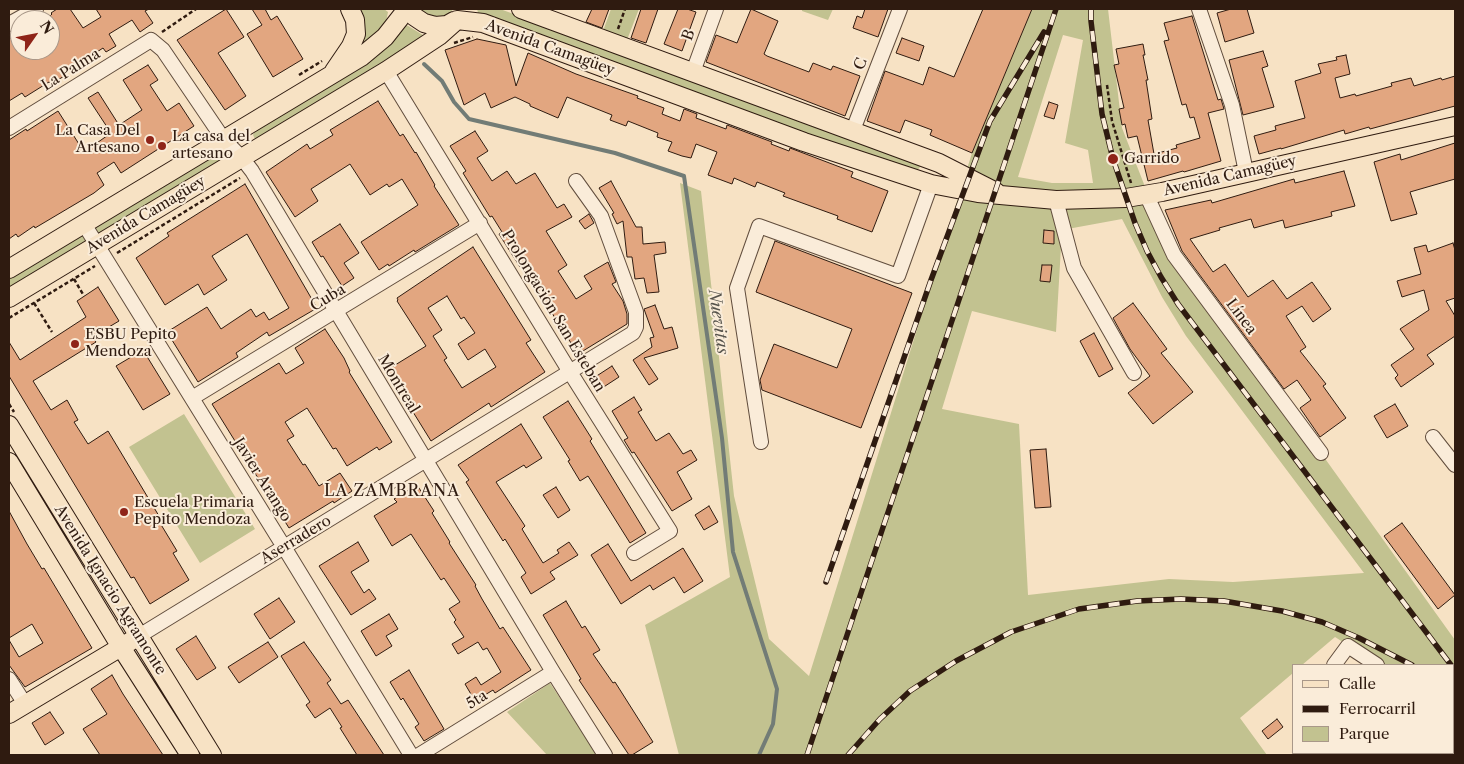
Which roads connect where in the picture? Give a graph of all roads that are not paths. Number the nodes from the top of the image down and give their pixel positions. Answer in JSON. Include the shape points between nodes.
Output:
{"nodes":[{"id":1,"x":36,"y":9,"type":"edge"},
{"id":2,"x":350,"y":9,"type":"edge"},
{"id":3,"x":408,"y":9,"type":"edge"},
{"id":4,"x":716,"y":9,"type":"edge"},
{"id":5,"x":900,"y":9,"type":"edge"},
{"id":6,"x":1199,"y":9,"type":"edge"},
{"id":7,"x":532,"y":11,"type":"edge"},
{"id":8,"x":461,"y":14,"type":"edge"},
{"id":9,"x":9,"y":24,"type":"edge"},
{"id":10,"x":151,"y":40,"type":"joint"},
{"id":11,"x":386,"y":71,"type":"junction"},
{"id":12,"x":693,"y":72,"type":"junction"},
{"id":13,"x":332,"y":75,"type":"junction"},
{"id":14,"x":1455,"y":126,"type":"edge"},
{"id":15,"x":9,"y":128,"type":"edge"},
{"id":16,"x":853,"y":130,"type":"junction"},
{"id":17,"x":224,"y":140,"type":"junction"},
{"id":18,"x":940,"y":163,"type":"junction"},
{"id":19,"x":247,"y":165,"type":"junction"},
{"id":20,"x":1246,"y":172,"type":"junction"},
{"id":21,"x":576,"y":182,"type":"dead end"},
{"id":22,"x":931,"y":184,"type":"junction"},
{"id":23,"x":1139,"y":191,"type":"junction"},
{"id":24,"x":1001,"y":195,"type":"junction"},
{"id":25,"x":1056,"y":200,"type":"junction"},
{"id":26,"x":480,"y":223,"type":"junction"},
{"id":27,"x":84,"y":224,"type":"junction"},
{"id":28,"x":96,"y":245,"type":"junction"},
{"id":29,"x":9,"y":269,"type":"edge"},
{"id":30,"x":9,"y":298,"type":"edge"},
{"id":31,"x":336,"y":312,"type":"junction"},
{"id":32,"x":570,"y":372,"type":"junction"},
{"id":33,"x":1134,"y":373,"type":"dead end"},
{"id":34,"x":192,"y":398,"type":"junction"},
{"id":35,"x":9,"y":425,"type":"edge"},
{"id":36,"x":1433,"y":438,"type":"dead end"},
{"id":37,"x":761,"y":442,"type":"dead end"},
{"id":38,"x":1321,"y":453,"type":"dead end"},
{"id":39,"x":425,"y":460,"type":"junction"},
{"id":40,"x":9,"y":462,"type":"edge"},
{"id":41,"x":1455,"y":465,"type":"edge"},
{"id":42,"x":284,"y":547,"type":"junction"},
{"id":43,"x":634,"y":554,"type":"dead end"},
{"id":44,"x":139,"y":636,"type":"junction"},
{"id":45,"x":122,"y":647,"type":"junction"},
{"id":46,"x":1335,"y":664,"type":"edge"},
{"id":47,"x":1375,"y":664,"type":"edge"},
{"id":48,"x":553,"y":672,"type":"junction"},
{"id":49,"x":9,"y":678,"type":"edge"},
{"id":50,"x":25,"y":704,"type":"junction"},
{"id":51,"x":9,"y":714,"type":"edge"},
{"id":52,"x":190,"y":755,"type":"edge"},
{"id":53,"x":212,"y":755,"type":"edge"},
{"id":54,"x":411,"y":755,"type":"edge"},
{"id":55,"x":419,"y":755,"type":"edge"},
{"id":56,"x":605,"y":755,"type":"edge"}],
"edges":[{"from":1,"to":9,"type":"street"},
{"from":2,"to":13,"type":"main road","via":[[356,34]]},
{"from":3,"to":8,"type":"main road","via":[[424,23],[435,26],[446,25]]},
{"from":3,"to":13,"type":"main road","name":"Avenida Camagüey","via":[[385,37]]},
{"from":4,"to":12,"type":"street","name":"B"},
{"from":5,"to":16,"type":"street","name":"C"},
{"from":6,"to":20,"type":"street","via":[[1232,105]]},
{"from":7,"to":12,"type":"main road","name":"Avenida Camagüey"},
{"from":8,"to":11,"type":"main road","name":"Avenida Camagüey","via":[[439,36]]},
{"from":8,"to":22,"type":"main road","name":"Avenida Camagüey","via":[[804,142]]},
{"from":10,"to":15,"type":"street","name":"La Palma"},
{"from":10,"to":17,"type":"street","name":"Montreal","via":[[163,50]]},
{"from":11,"to":19,"type":"main road","name":"Avenida Camagüey"},
{"from":11,"to":26,"type":"street","name":"Prolongación San Esteban"},
{"from":12,"to":16,"type":"main road","name":"Avenida Camagüey"},
{"from":13,"to":17,"type":"main road","name":"Avenida Camagüey"},
{"from":14,"to":20,"type":"main road","name":"Avenida Camagüey"},
{"from":16,"to":18,"type":"main road","name":"Avenida Camagüey"},
{"from":17,"to":19,"type":"street","name":"Montreal"},
{"from":17,"to":27,"type":"main road","name":"Avenida Camagüey"},
{"from":18,"to":22,"type":"main road"},
{"from":18,"to":24,"type":"main road","name":"Avenida Camagüey"},
{"from":19,"to":28,"type":"main road","name":"Avenida Camagüey"},
{"from":19,"to":31,"type":"street","name":"Montreal"},
{"from":20,"to":23,"type":"main road","name":"Avenida Camagüey"},
{"from":21,"to":32,"type":"street","name":"Aserradero","via":[[601,216],[636,312],[636,327]]},
{"from":22,"to":24,"type":"main road","name":"Avenida Camagüey","via":[[964,192]]},
{"from":22,"to":37,"type":"street","via":[[898,276],[760,226],[737,288]]},
{"from":23,"to":25,"type":"main road","name":"Avenida Camagüey","via":[[1126,198]]},
{"from":23,"to":38,"type":"street","name":"Línea","via":[[1174,255]]},
{"from":24,"to":25,"type":"main road","name":"Avenida Camagüey"},
{"from":25,"to":33,"type":"street","via":[[1074,268]]},
{"from":26,"to":31,"type":"street","name":"Cuba"},
{"from":26,"to":32,"type":"street","name":"Prolongación San Esteban"},
{"from":27,"to":28,"type":"street","name":"Javier Arango"},
{"from":27,"to":29,"type":"main road","name":"Avenida Camagüey"},
{"from":28,"to":30,"type":"main road","name":"Avenida Camagüey"},
{"from":28,"to":34,"type":"street","name":"Javier Arango"},
{"from":31,"to":34,"type":"street","name":"Cuba"},
{"from":31,"to":39,"type":"street","name":"Montreal"},
{"from":32,"to":39,"type":"street","name":"Aserradero"},
{"from":32,"to":43,"type":"street","name":"Prolongación San Esteban","via":[[670,531]]},
{"from":34,"to":42,"type":"street","name":"Javier Arango"},
{"from":35,"to":44,"type":"main road","name":"Avenida Ignacio Agramonte"},
{"from":36,"to":41,"type":"street"},
{"from":39,"to":42,"type":"street","name":"Aserradero"},
{"from":39,"to":48,"type":"street","name":"Montreal"},
{"from":40,"to":45,"type":"main road","name":"Avenida Ignacio Agramonte"},
{"from":42,"to":44,"type":"street","name":"Aserradero"},
{"from":42,"to":54,"type":"street","name":"Javier Arango"},
{"from":44,"to":45,"type":"main road","name":"Aserradero"},
{"from":44,"to":53,"type":"main road","name":"Avenida Ignacio Agramonte"},
{"from":45,"to":50,"type":"main road","name":"Aserradero"},
{"from":45,"to":52,"type":"main road","name":"Avenida Ignacio Agramonte"},
{"from":46,"to":47,"type":"street","via":[[1348,646]]},
{"from":48,"to":55,"type":"street","name":"5ta"},
{"from":48,"to":56,"type":"street","name":"Montreal"},
{"from":49,"to":50,"type":"street"},
{"from":50,"to":51,"type":"main road","name":"Aserradero"}]}
